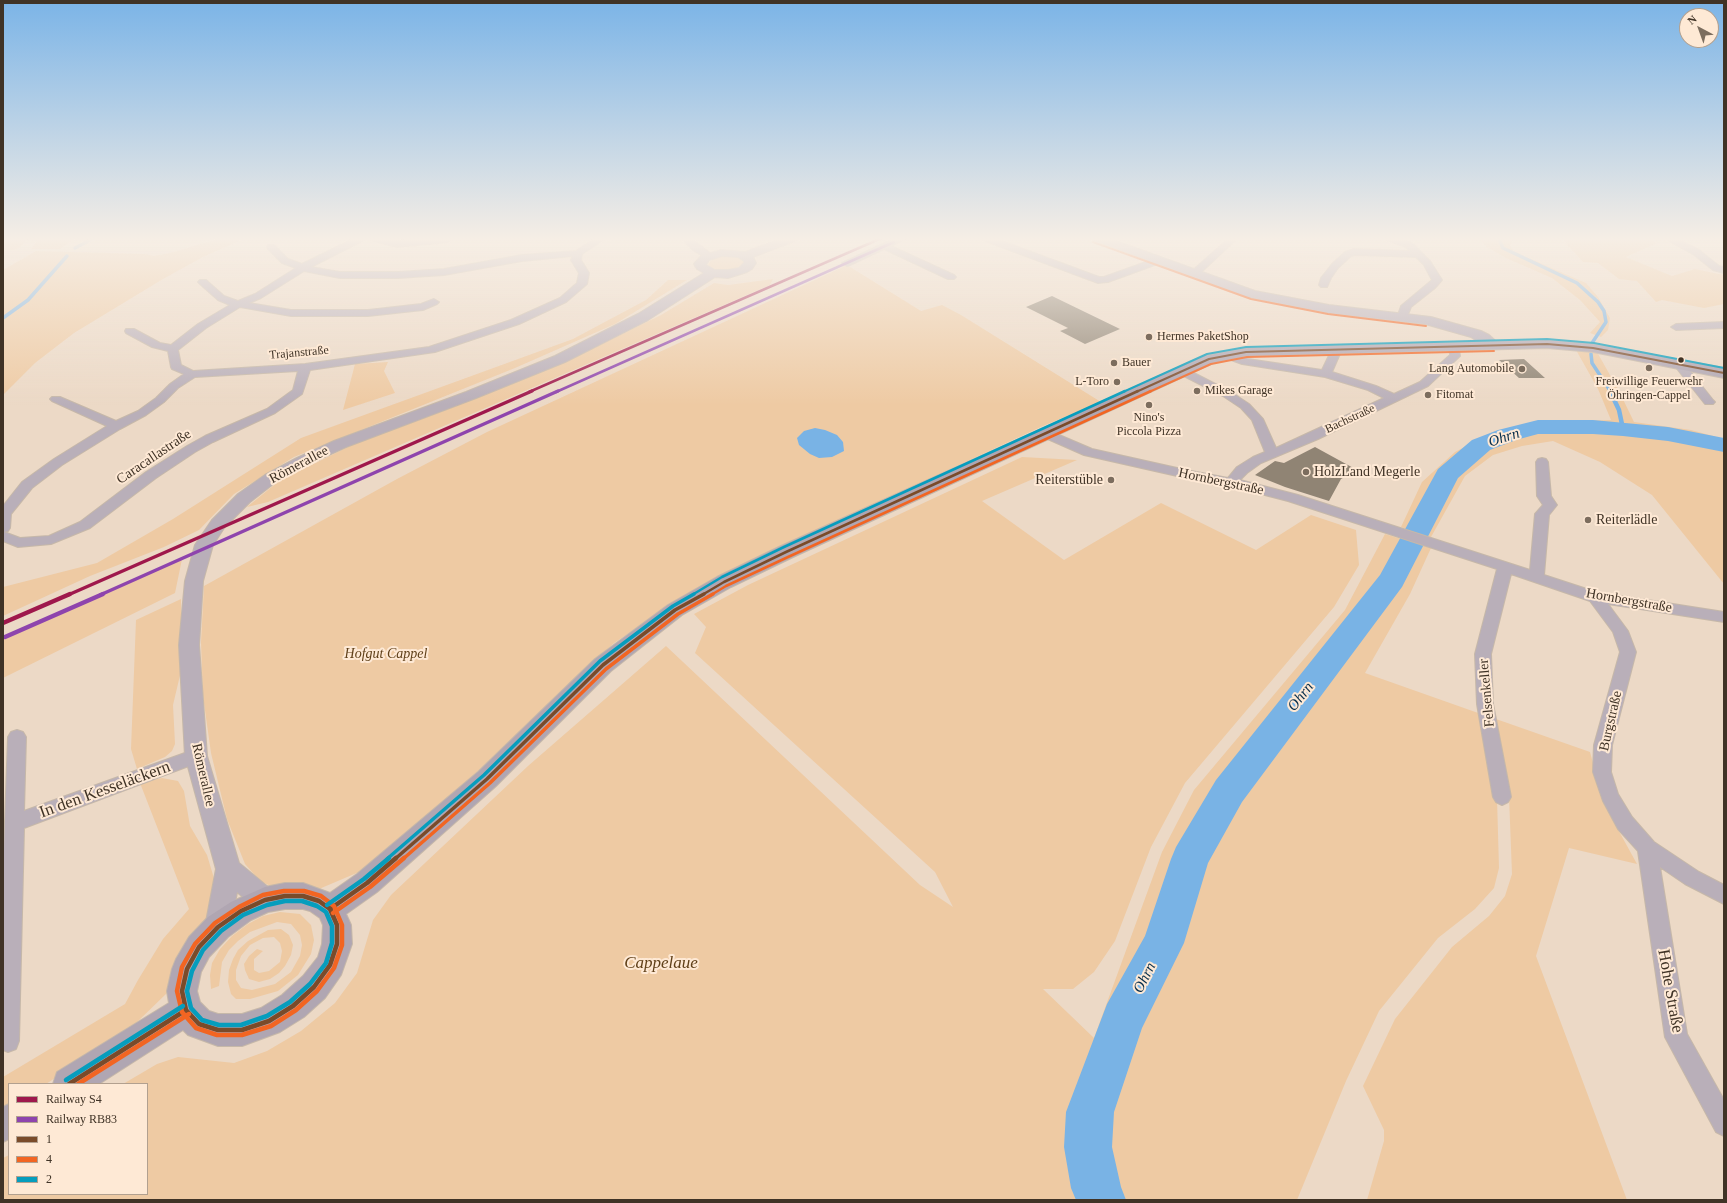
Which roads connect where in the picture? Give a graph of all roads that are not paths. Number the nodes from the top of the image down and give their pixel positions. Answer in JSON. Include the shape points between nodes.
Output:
{"nodes":[{"id":1,"x":216,"y":293,"type":"edge"},
{"id":2,"x":263,"y":293,"type":"edge"},
{"id":3,"x":571,"y":293,"type":"edge"},
{"id":4,"x":682,"y":293,"type":"edge"},
{"id":5,"x":1250,"y":293,"type":"edge"},
{"id":6,"x":1423,"y":293,"type":"edge"},
{"id":7,"x":434,"y":302,"type":"dead end"},
{"id":8,"x":238,"y":304,"type":"junction"},
{"id":9,"x":1402,"y":318,"type":"junction"},
{"id":10,"x":1724,"y":325,"type":"edge"},
{"id":11,"x":1676,"y":327,"type":"dead end"},
{"id":12,"x":130,"y":331,"type":"dead end"},
{"id":13,"x":1494,"y":346,"type":"junction"},
{"id":14,"x":1450,"y":347,"type":"junction"},
{"id":15,"x":173,"y":349,"type":"junction"},
{"id":16,"x":1337,"y":349,"type":"junction"},
{"id":17,"x":1227,"y":356,"type":"junction"},
{"id":18,"x":1678,"y":363,"type":"junction"},
{"id":19,"x":305,"y":367,"type":"junction"},
{"id":20,"x":1720,"y":370,"type":"edge"},
{"id":21,"x":1182,"y":371,"type":"junction"},
{"id":22,"x":192,"y":374,"type":"junction"},
{"id":23,"x":1326,"y":374,"type":"junction"},
{"id":24,"x":1393,"y":398,"type":"junction"},
{"id":25,"x":56,"y":399,"type":"dead end"},
{"id":26,"x":1709,"y":402,"type":"dead end"},
{"id":27,"x":116,"y":426,"type":"junction"},
{"id":28,"x":1045,"y":433,"type":"junction"},
{"id":29,"x":1272,"y":453,"type":"junction"},
{"id":30,"x":1542,"y":462,"type":"dead end"},
{"id":31,"x":1231,"y":482,"type":"junction"},
{"id":32,"x":3,"y":528,"type":"edge"},
{"id":33,"x":3,"y":536,"type":"edge"},
{"id":34,"x":1505,"y":566,"type":"junction"},
{"id":35,"x":1537,"y":576,"type":"junction"},
{"id":36,"x":1595,"y":597,"type":"junction"},
{"id":37,"x":1724,"y":617,"type":"edge"},
{"id":38,"x":17,"y":737,"type":"dead end"},
{"id":39,"x":196,"y":756,"type":"junction"},
{"id":40,"x":1502,"y":797,"type":"dead end"},
{"id":41,"x":14,"y":823,"type":"junction"},
{"id":42,"x":1647,"y":848,"type":"junction"},
{"id":43,"x":228,"y":869,"type":"junction"},
{"id":44,"x":1724,"y":895,"type":"edge"},
{"id":45,"x":265,"y":900,"type":"junction"},
{"id":46,"x":330,"y":910,"type":"junction"},
{"id":47,"x":218,"y":927,"type":"junction"},
{"id":48,"x":186,"y":1010,"type":"junction"},
{"id":49,"x":8,"y":1041,"type":"dead end"},
{"id":50,"x":71,"y":1083,"type":"edge"},
{"id":51,"x":1724,"y":1124,"type":"edge"}],
"edges":[{"from":1,"to":8,"type":"street"},
{"from":2,"to":8,"type":"street"},
{"from":3,"to":19,"type":"street","name":"Trajanstraße","via":[[563,300],[515,322],[431,350]]},
{"from":4,"to":39,"type":"street","name":"Römerallee","via":[[663,306],[560,359],[309,458],[271,478],[244,498],[218,524],[204,545],[194,581],[189,645]]},
{"from":5,"to":9,"type":"street","via":[[1329,309]]},
{"from":6,"to":9,"type":"street","via":[[1406,306]]},
{"from":7,"to":8,"type":"street","via":[[424,307],[368,313],[291,313]]},
{"from":8,"to":15,"type":"street","via":[[202,326]]},
{"from":9,"to":13,"type":"street","via":[[1426,320],[1468,331]]},
{"from":10,"to":11,"type":"street"},
{"from":12,"to":15,"type":"street","via":[[156,345]]},
{"from":13,"to":14,"type":"main road"},
{"from":13,"to":18,"type":"main road","via":[[1567,345]]},
{"from":14,"to":16,"type":"main road"},
{"from":14,"to":24,"type":"street","name":"Bachstraße","via":[[1455,352],[1452,360],[1424,384]]},
{"from":15,"to":22,"type":"street","via":[[176,367]]},
{"from":16,"to":17,"type":"main road","via":[[1246,352]]},
{"from":16,"to":23,"type":"street"},
{"from":17,"to":21,"type":"main road","via":[[1209,359]]},
{"from":17,"to":23,"type":"street","via":[[1246,362]]},
{"from":18,"to":20,"type":"main road"},
{"from":18,"to":26,"type":"street"},
{"from":19,"to":22,"type":"street","name":"Trajanstraße"},
{"from":19,"to":33,"type":"street","name":"Caracallastraße","via":[[298,392],[271,411],[191,449],[151,475],[85,525],[51,540],[18,543]]},
{"from":21,"to":28,"type":"main road"},
{"from":21,"to":29,"type":"street","via":[[1245,406],[1257,419]]},
{"from":22,"to":27,"type":"street","via":[[142,414]]},
{"from":23,"to":24,"type":"street","via":[[1372,388]]},
{"from":24,"to":29,"type":"street","name":"Bachstraße"},
{"from":25,"to":27,"type":"street"},
{"from":27,"to":32,"type":"street","via":[[58,462],[27,485],[4,514]]},
{"from":28,"to":31,"type":"street","name":"Hornbergstraße","via":[[1088,452]]},
{"from":28,"to":46,"type":"main road","via":[[786,552],[724,582],[675,610],[603,665],[487,779],[367,883]]},
{"from":29,"to":31,"type":"street","name":"Bachstraße","via":[[1242,470]]},
{"from":30,"to":35,"type":"street","via":[[1544,496],[1550,505],[1542,514]]},
{"from":31,"to":34,"type":"street","name":"Hornbergstraße","via":[[1300,500]]},
{"from":34,"to":35,"type":"street","name":"Hornbergstraße"},
{"from":34,"to":40,"type":"street","name":"Felsenkeller","via":[[1483,654],[1485,704]]},
{"from":35,"to":36,"type":"street","name":"Hornbergstraße"},
{"from":36,"to":37,"type":"street","name":"Hornbergstraße"},
{"from":36,"to":42,"type":"street","name":"Burgstraße","via":[[1620,631],[1628,652],[1603,746],[1602,772],[1609,796],[1625,823]]},
{"from":38,"to":41,"type":"street"},
{"from":39,"to":41,"type":"street","name":"In den Kesseläckern"},
{"from":39,"to":43,"type":"street","name":"Römerallee"},
{"from":41,"to":49,"type":"street"},
{"from":42,"to":44,"type":"street","name":"Burgstraße","via":[[1692,878]]},
{"from":42,"to":51,"type":"street","name":"Hohe Straße","via":[[1676,1037]]},
{"from":43,"to":45,"type":"street"},
{"from":43,"to":47,"type":"street","name":"Römerallee"},
{"from":45,"to":46,"type":"main road","via":[[303,896],[319,900]]},
{"from":45,"to":47,"type":"main road","via":[[241,911]]},
{"from":46,"to":48,"type":"main road","via":[[337,925],[337,944],[330,965],[314,987],[293,1006],[268,1021],[242,1030],[218,1030],[199,1024]]},
{"from":47,"to":48,"type":"main road","via":[[199,947],[187,969],[182,991]]},
{"from":48,"to":50,"type":"main road"}]}
